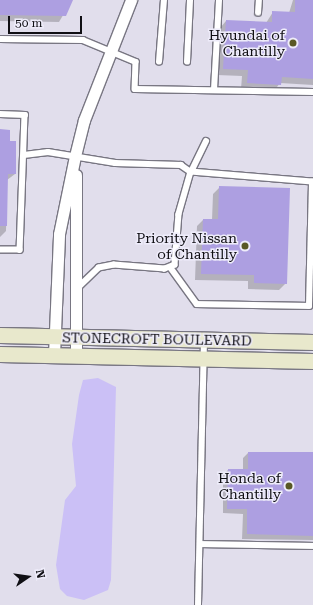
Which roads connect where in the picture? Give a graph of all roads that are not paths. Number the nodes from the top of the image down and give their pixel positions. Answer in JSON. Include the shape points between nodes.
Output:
{"nodes":[{"id":1,"x":130,"y":0,"type":"edge"},
{"id":2,"x":164,"y":0,"type":"edge"},
{"id":3,"x":190,"y":0,"type":"edge"},
{"id":4,"x":219,"y":0,"type":"edge"},
{"id":5,"x":259,"y":0,"type":"edge"},
{"id":6,"x":258,"y":13,"type":"dead end"},
{"id":7,"x":0,"y":39,"type":"edge"},
{"id":8,"x":110,"y":53,"type":"junction"},
{"id":9,"x":159,"y":62,"type":"dead end"},
{"id":10,"x":187,"y":62,"type":"dead end"},
{"id":11,"x":214,"y":90,"type":"junction"},
{"id":12,"x":313,"y":92,"type":"edge"},
{"id":13,"x":0,"y":114,"type":"edge"},
{"id":14,"x":206,"y":141,"type":"dead end"},
{"id":15,"x":24,"y":155,"type":"junction"},
{"id":16,"x":75,"y":156,"type":"junction"},
{"id":17,"x":191,"y":172,"type":"junction"},
{"id":18,"x":312,"y":182,"type":"edge"},
{"id":19,"x":0,"y":250,"type":"edge"},
{"id":20,"x":171,"y":268,"type":"junction"},
{"id":21,"x":76,"y":290,"type":"junction"},
{"id":22,"x":0,"y":335,"type":"edge"},
{"id":23,"x":55,"y":336,"type":"junction"},
{"id":24,"x":76,"y":337,"type":"junction"},
{"id":25,"x":204,"y":340,"type":"junction"},
{"id":26,"x":313,"y":342,"type":"edge"},
{"id":27,"x":0,"y":354,"type":"edge"},
{"id":28,"x":54,"y":355,"type":"junction"},
{"id":29,"x":76,"y":355,"type":"junction"},
{"id":30,"x":206,"y":359,"type":"junction"},
{"id":31,"x":313,"y":361,"type":"edge"},
{"id":32,"x":201,"y":544,"type":"junction"},
{"id":33,"x":313,"y":546,"type":"edge"},
{"id":34,"x":198,"y":605,"type":"edge"}],
"edges":[{"from":1,"to":8,"type":"street"},
{"from":2,"to":9,"type":"lane"},
{"from":3,"to":10,"type":"lane"},
{"from":4,"to":11,"type":"lane"},
{"from":5,"to":6,"type":"lane"},
{"from":7,"to":8,"type":"lane","via":[[83,40]]},
{"from":8,"to":11,"type":"lane","via":[[136,62],[135,89]]},
{"from":8,"to":16,"type":"street","via":[[84,120]]},
{"from":11,"to":12,"type":"lane"},
{"from":13,"to":15,"type":"lane","via":[[25,115]]},
{"from":14,"to":17,"type":"lane"},
{"from":15,"to":16,"type":"lane","via":[[39,152]]},
{"from":15,"to":19,"type":"lane","via":[[20,250]]},
{"from":16,"to":17,"type":"lane","via":[[115,163],[181,165]]},
{"from":16,"to":21,"type":"street"},
{"from":16,"to":23,"type":"street","via":[[59,234]]},
{"from":17,"to":18,"type":"lane"},
{"from":17,"to":20,"type":"lane","via":[[180,214],[177,260]]},
{"from":18,"to":20,"type":"lane","via":[[309,306],[197,304]]},
{"from":20,"to":21,"type":"lane","via":[[114,265],[99,268]]},
{"from":21,"to":24,"type":"street"},
{"from":22,"to":23,"type":"main road","name":"STONECROFT BOULEVARD"},
{"from":23,"to":24,"type":"main road","name":"STONECROFT BOULEVARD"},
{"from":23,"to":28,"type":"street"},
{"from":24,"to":25,"type":"main road","name":"STONECROFT BOULEVARD"},
{"from":24,"to":29,"type":"street"},
{"from":25,"to":26,"type":"main road","name":"STONECROFT BOULEVARD"},
{"from":25,"to":30,"type":"lane"},
{"from":27,"to":28,"type":"main road","name":"STONECROFT BOULEVARD"},
{"from":28,"to":29,"type":"main road","name":"STONECROFT BOULEVARD"},
{"from":29,"to":30,"type":"main road","name":"STONECROFT BOULEVARD"},
{"from":30,"to":31,"type":"main road","name":"STONECROFT BOULEVARD"},
{"from":30,"to":32,"type":"lane"},
{"from":32,"to":33,"type":"lane"},
{"from":32,"to":34,"type":"lane"}]}
